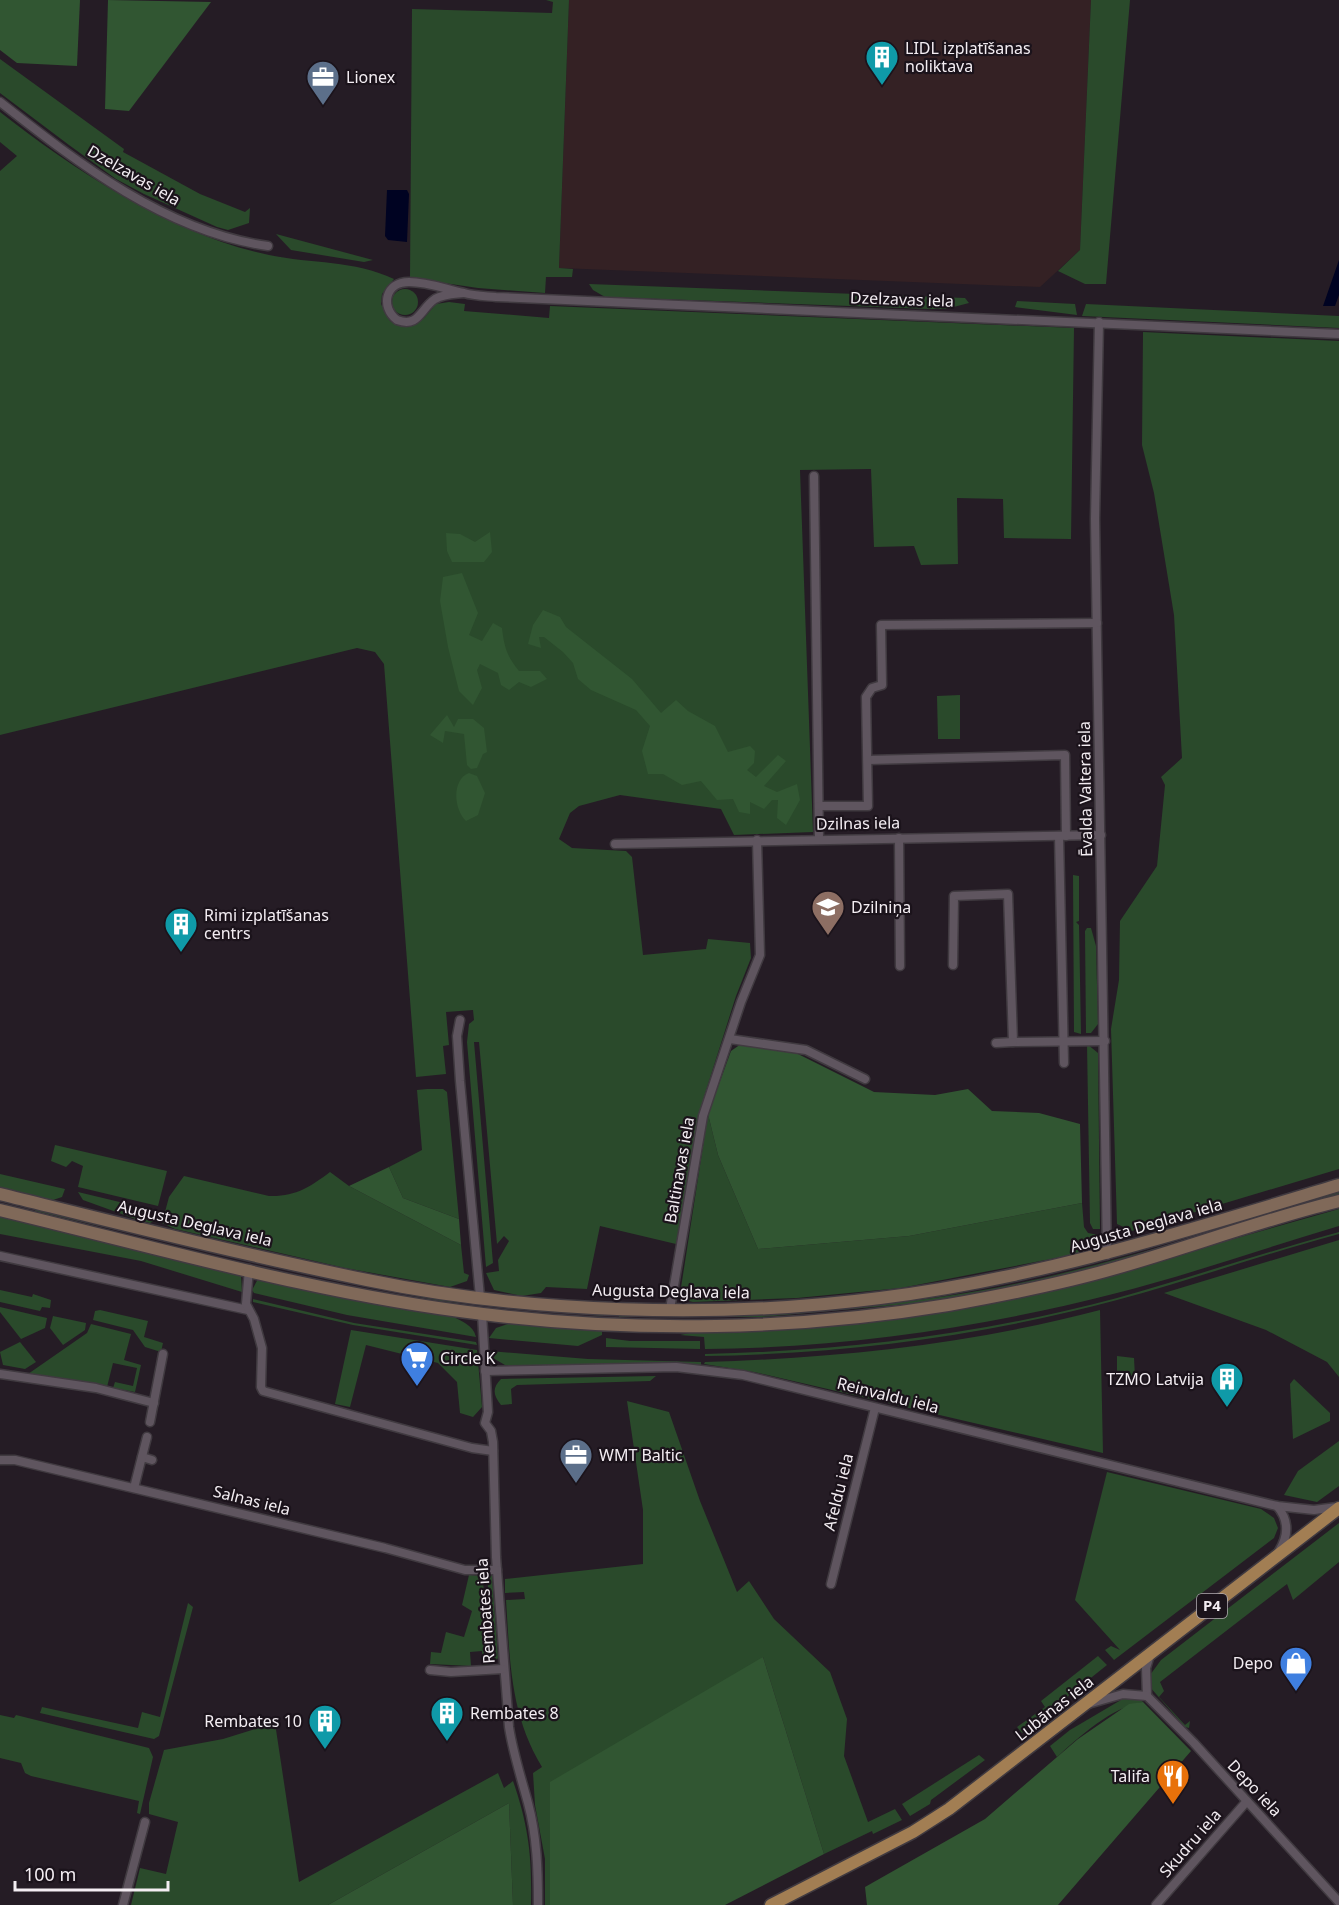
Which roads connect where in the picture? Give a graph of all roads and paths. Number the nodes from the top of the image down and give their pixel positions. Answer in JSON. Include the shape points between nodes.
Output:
{"nodes":[{"id":1,"x":0,"y":102,"type":"edge"},
{"id":2,"x":268,"y":246,"type":"dead end"},
{"id":3,"x":463,"y":293,"type":"junction"},
{"id":4,"x":1099,"y":322,"type":"junction"},
{"id":5,"x":1339,"y":334,"type":"edge"},
{"id":6,"x":814,"y":476,"type":"dead end"},
{"id":7,"x":1097,"y":623,"type":"junction"},
{"id":8,"x":868,"y":760,"type":"junction"},
{"id":9,"x":819,"y":806,"type":"junction"},
{"id":10,"x":1101,"y":835,"type":"junction"},
{"id":11,"x":1062,"y":836,"type":"junction"},
{"id":12,"x":899,"y":838,"type":"junction"},
{"id":13,"x":819,"y":839,"type":"junction"},
{"id":14,"x":757,"y":840,"type":"junction"},
{"id":15,"x":615,"y":844,"type":"dead end"},
{"id":16,"x":953,"y":965,"type":"dead end"},
{"id":17,"x":900,"y":966,"type":"dead end"},
{"id":18,"x":460,"y":1020,"type":"dead end"},
{"id":19,"x":730,"y":1039,"type":"junction"},
{"id":20,"x":1105,"y":1041,"type":"junction"},
{"id":21,"x":1013,"y":1042,"type":"junction"},
{"id":22,"x":1063,"y":1042,"type":"junction"},
{"id":23,"x":996,"y":1043,"type":"dead end"},
{"id":24,"x":1064,"y":1063,"type":"dead end"},
{"id":25,"x":865,"y":1079,"type":"dead end"},
{"id":26,"x":1339,"y":1185,"type":"edge"},
{"id":27,"x":0,"y":1194,"type":"edge"},
{"id":28,"x":1339,"y":1201,"type":"edge"},
{"id":29,"x":0,"y":1210,"type":"edge"},
{"id":30,"x":1107,"y":1255,"type":"junction"},
{"id":31,"x":0,"y":1256,"type":"edge"},
{"id":32,"x":249,"y":1269,"type":"junction"},
{"id":33,"x":350,"y":1276,"type":"junction"},
{"id":34,"x":347,"y":1292,"type":"junction"},
{"id":35,"x":480,"y":1297,"type":"junction"},
{"id":36,"x":670,"y":1309,"type":"junction"},
{"id":37,"x":248,"y":1310,"type":"junction"},
{"id":38,"x":482,"y":1314,"type":"junction"},
{"id":39,"x":163,"y":1354,"type":"dead end"},
{"id":40,"x":485,"y":1371,"type":"junction"},
{"id":41,"x":0,"y":1374,"type":"edge"},
{"id":42,"x":154,"y":1403,"type":"junction"},
{"id":43,"x":875,"y":1408,"type":"junction"},
{"id":44,"x":150,"y":1422,"type":"dead end"},
{"id":45,"x":147,"y":1437,"type":"dead end"},
{"id":46,"x":493,"y":1451,"type":"junction"},
{"id":47,"x":142,"y":1457,"type":"junction"},
{"id":48,"x":0,"y":1460,"type":"edge"},
{"id":49,"x":152,"y":1460,"type":"dead end"},
{"id":50,"x":134,"y":1488,"type":"junction"},
{"id":51,"x":1277,"y":1506,"type":"junction"},
{"id":52,"x":1339,"y":1507,"type":"edge"},
{"id":53,"x":1275,"y":1557,"type":"junction"},
{"id":54,"x":497,"y":1570,"type":"junction"},
{"id":55,"x":831,"y":1584,"type":"dead end"},
{"id":56,"x":1150,"y":1655,"type":"junction"},
{"id":57,"x":503,"y":1669,"type":"junction"},
{"id":58,"x":430,"y":1670,"type":"dead end"},
{"id":59,"x":1147,"y":1696,"type":"junction"},
{"id":60,"x":1084,"y":1705,"type":"junction"},
{"id":61,"x":1247,"y":1801,"type":"junction"},
{"id":62,"x":145,"y":1822,"type":"dead end"},
{"id":63,"x":1339,"y":1902,"type":"edge"},
{"id":64,"x":123,"y":1905,"type":"edge"},
{"id":65,"x":538,"y":1905,"type":"edge"},
{"id":66,"x":771,"y":1905,"type":"edge"},
{"id":67,"x":1155,"y":1905,"type":"edge"}],
"edges":[{"from":1,"to":2,"type":"street","name":"Dzelzavas iela","via":[[91,170],[151,205],[211,231]]},
{"from":3,"to":3,"type":"street","name":"Dzelzavas iela","via":[[446,287],[402,283],[390,290],[386,303],[391,316],[403,323],[417,320],[440,296]]},
{"from":3,"to":4,"type":"street","name":"Dzelzavas iela"},
{"from":4,"to":5,"type":"street","name":"Dzelzavas iela"},
{"from":4,"to":7,"type":"street","name":"Ēvalda Valtera iela"},
{"from":6,"to":9,"type":"street"},
{"from":7,"to":8,"type":"street","via":[[881,625],[882,685],[872,688],[866,697]]},
{"from":7,"to":10,"type":"street","name":"Ēvalda Valtera iela"},
{"from":8,"to":9,"type":"street","via":[[868,806]]},
{"from":8,"to":11,"type":"street","via":[[1065,755]]},
{"from":9,"to":13,"type":"street"},
{"from":10,"to":11,"type":"street","name":"Dzilnas iela"},
{"from":10,"to":20,"type":"street","name":"Ēvalda Valtera iela"},
{"from":11,"to":12,"type":"street","name":"Dzilnas iela"},
{"from":11,"to":22,"type":"street"},
{"from":12,"to":13,"type":"street","name":"Dzilnas iela"},
{"from":12,"to":17,"type":"street"},
{"from":13,"to":14,"type":"street","name":"Dzilnas iela"},
{"from":14,"to":15,"type":"street","name":"Dzilnas iela"},
{"from":14,"to":19,"type":"street","name":"Baltinavas iela","via":[[760,955]]},
{"from":16,"to":21,"type":"street","via":[[954,896],[1008,894]]},
{"from":18,"to":35,"type":"street","via":[[460,1081]]},
{"from":19,"to":25,"type":"street","via":[[806,1050]]},
{"from":19,"to":36,"type":"street","name":"Baltinavas iela","via":[[703,1116]]},
{"from":20,"to":22,"type":"street"},
{"from":20,"to":30,"type":"street","name":"Ēvalda Valtera iela"},
{"from":21,"to":22,"type":"street"},
{"from":21,"to":23,"type":"street"},
{"from":22,"to":24,"type":"street"},
{"from":26,"to":30,"type":"main road","name":"Augusta Deglava iela"},
{"from":27,"to":33,"type":"main road","name":"Augusta Deglava iela"},
{"from":28,"to":38,"type":"main road","name":"Augusta Deglava iela","via":[[1112,1269],[1023,1291],[879,1314],[767,1323],[658,1325]]},
{"from":29,"to":32,"type":"main road","name":"Augusta Deglava iela"},
{"from":30,"to":36,"type":"main road","name":"Augusta Deglava iela","via":[[1012,1277],[878,1299],[755,1308]]},
{"from":31,"to":37,"type":"street"},
{"from":32,"to":34,"type":"main road","name":"Augusta Deglava iela"},
{"from":32,"to":37,"type":"street"},
{"from":33,"to":34,"type":"main road"},
{"from":33,"to":35,"type":"main road","name":"Augusta Deglava iela"},
{"from":34,"to":38,"type":"main road","name":"Augusta Deglava iela"},
{"from":35,"to":36,"type":"main road","name":"Augusta Deglava iela","via":[[573,1306]]},
{"from":37,"to":46,"type":"street","via":[[262,1348],[263,1391]]},
{"from":38,"to":40,"type":"street","name":"Rembates iela"},
{"from":39,"to":42,"type":"street"},
{"from":40,"to":43,"type":"street","name":"Reinvaldu iela","via":[[703,1369],[775,1381]]},
{"from":40,"to":46,"type":"street","name":"Rembates iela","via":[[485,1423],[491,1431]]},
{"from":41,"to":42,"type":"street","via":[[96,1388]]},
{"from":42,"to":44,"type":"street"},
{"from":43,"to":51,"type":"street","name":"Reinvaldu iela"},
{"from":43,"to":55,"type":"street","name":"Afeldu iela"},
{"from":45,"to":47,"type":"street"},
{"from":46,"to":54,"type":"street","name":"Rembates iela"},
{"from":47,"to":49,"type":"street"},
{"from":47,"to":50,"type":"street"},
{"from":48,"to":50,"type":"street","name":"Salnas iela","via":[[15,1460]]},
{"from":50,"to":54,"type":"street","name":"Salnas iela","via":[[465,1570]]},
{"from":51,"to":52,"type":"street","name":"Reinvaldu iela","via":[[1314,1510]]},
{"from":51,"to":53,"type":"street","via":[[1287,1524],[1286,1541]]},
{"from":52,"to":53,"type":"main road","name":"Lubānas iela","number":"P4"},
{"from":53,"to":56,"type":"main road","name":"Lubānas iela","number":"P4"},
{"from":54,"to":57,"type":"street","name":"Rembates iela"},
{"from":56,"to":59,"type":"street","via":[[1146,1668]]},
{"from":56,"to":60,"type":"main road","name":"Lubānas iela","number":"P4"},
{"from":57,"to":58,"type":"street"},
{"from":57,"to":65,"type":"street","name":"Rembates iela","via":[[513,1754],[529,1804],[535,1840]]},
{"from":59,"to":60,"type":"street","via":[[1123,1694]]},
{"from":59,"to":61,"type":"street","name":"Depo iela"},
{"from":60,"to":66,"type":"main road","name":"Lubānas iela","number":"P4","via":[[914,1832]]},
{"from":61,"to":63,"type":"street","name":"Depo iela"},
{"from":61,"to":67,"type":"street","name":"Skudru iela"},
{"from":62,"to":64,"type":"street"}]}
